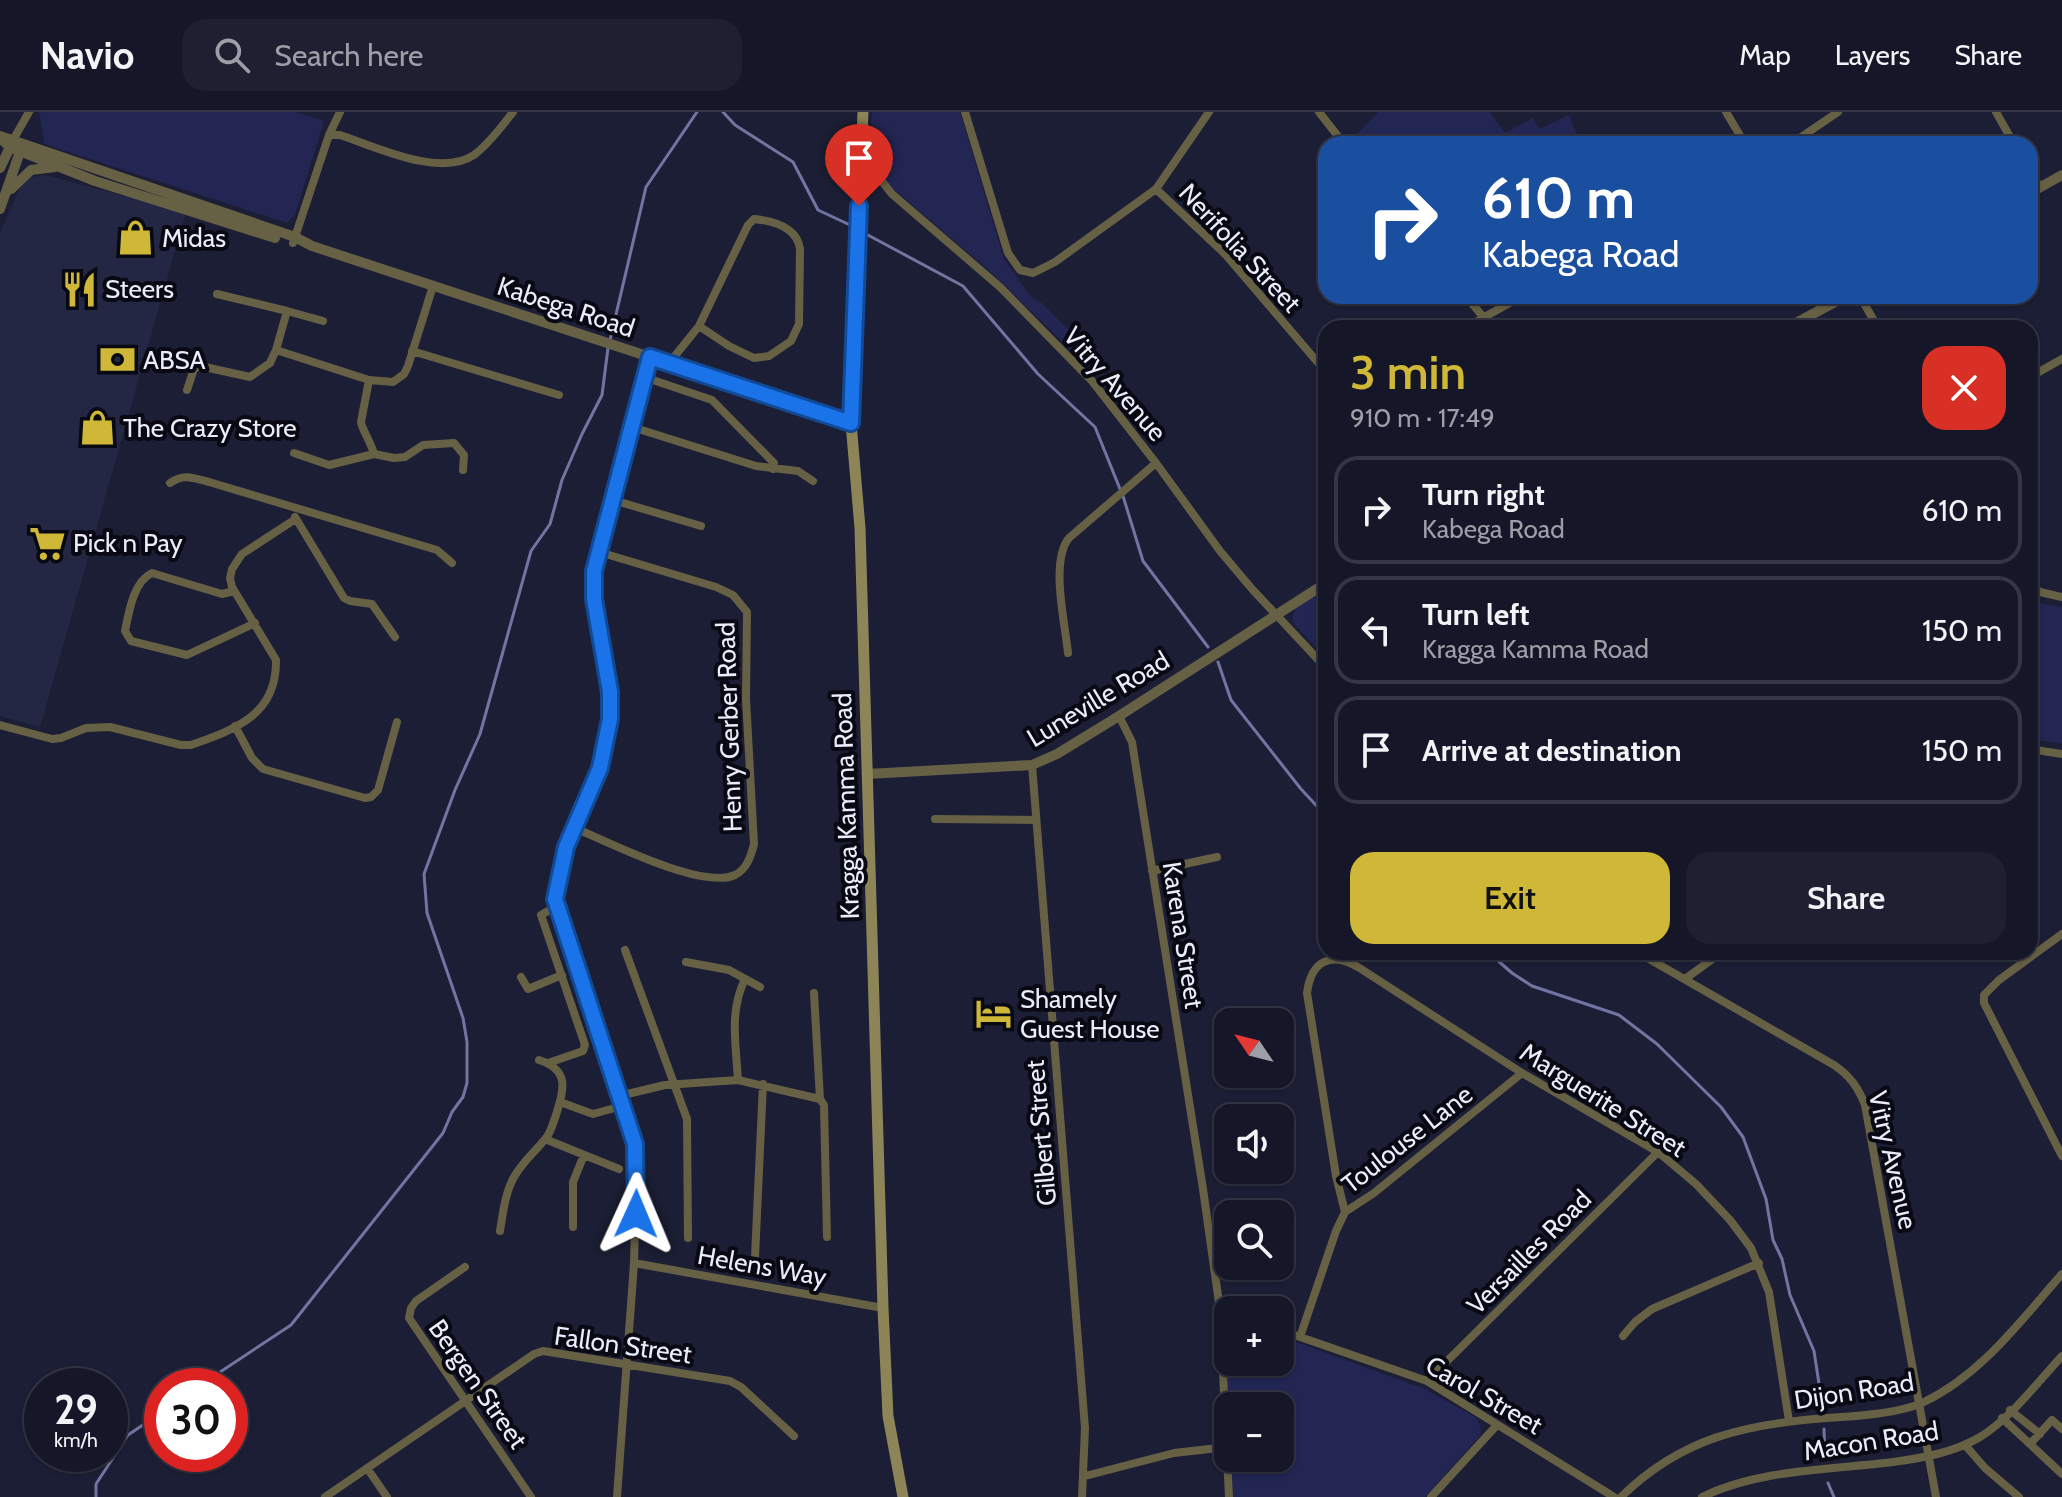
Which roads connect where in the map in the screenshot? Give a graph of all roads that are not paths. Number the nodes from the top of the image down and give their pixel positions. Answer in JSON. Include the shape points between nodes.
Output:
{"nodes":[{"id":1,"x":29,"y":112,"type":"edge"},
{"id":2,"x":340,"y":112,"type":"edge"},
{"id":3,"x":513,"y":112,"type":"edge"},
{"id":4,"x":863,"y":112,"type":"edge"},
{"id":5,"x":965,"y":112,"type":"edge"},
{"id":6,"x":1209,"y":112,"type":"edge"},
{"id":7,"x":1319,"y":112,"type":"edge"},
{"id":8,"x":1726,"y":112,"type":"edge"},
{"id":9,"x":1838,"y":112,"type":"edge"},
{"id":10,"x":1996,"y":112,"type":"edge"},
{"id":11,"x":329,"y":135,"type":"junction"},
{"id":12,"x":1338,"y":136,"type":"edge"},
{"id":13,"x":1740,"y":136,"type":"edge"},
{"id":14,"x":1803,"y":136,"type":"edge"},
{"id":15,"x":2010,"y":136,"type":"edge"},
{"id":16,"x":0,"y":137,"type":"edge"},
{"id":17,"x":860,"y":141,"type":"junction"},
{"id":18,"x":17,"y":146,"type":"junction"},
{"id":19,"x":57,"y":167,"type":"junction"},
{"id":20,"x":0,"y":168,"type":"edge"},
{"id":21,"x":2062,"y":175,"type":"edge"},
{"id":22,"x":2038,"y":188,"type":"edge"},
{"id":23,"x":1156,"y":189,"type":"junction"},
{"id":24,"x":7,"y":194,"type":"junction"},
{"id":25,"x":0,"y":209,"type":"edge"},
{"id":26,"x":294,"y":240,"type":"junction"},
{"id":27,"x":433,"y":286,"type":"junction"},
{"id":28,"x":217,"y":294,"type":"dead end"},
{"id":29,"x":1473,"y":304,"type":"edge"},
{"id":30,"x":1508,"y":304,"type":"edge"},
{"id":31,"x":1830,"y":304,"type":"edge"},
{"id":32,"x":287,"y":311,"type":"junction"},
{"id":33,"x":1484,"y":317,"type":"junction"},
{"id":34,"x":1479,"y":320,"type":"edge"},
{"id":35,"x":1486,"y":320,"type":"edge"},
{"id":36,"x":1801,"y":320,"type":"edge"},
{"id":37,"x":323,"y":321,"type":"dead end"},
{"id":38,"x":699,"y":326,"type":"junction"},
{"id":39,"x":276,"y":350,"type":"junction"},
{"id":40,"x":412,"y":351,"type":"junction"},
{"id":41,"x":645,"y":356,"type":"junction"},
{"id":42,"x":2062,"y":359,"type":"edge"},
{"id":43,"x":670,"y":362,"type":"junction"},
{"id":44,"x":1318,"y":363,"type":"edge"},
{"id":45,"x":2038,"y":372,"type":"edge"},
{"id":46,"x":644,"y":377,"type":"junction"},
{"id":47,"x":369,"y":380,"type":"junction"},
{"id":48,"x":187,"y":390,"type":"dead end"},
{"id":49,"x":559,"y":395,"type":"dead end"},
{"id":50,"x":851,"y":423,"type":"junction"},
{"id":51,"x":632,"y":427,"type":"junction"},
{"id":52,"x":294,"y":453,"type":"dead end"},
{"id":53,"x":374,"y":454,"type":"junction"},
{"id":54,"x":1156,"y":463,"type":"junction"},
{"id":55,"x":773,"y":469,"type":"junction"},
{"id":56,"x":463,"y":470,"type":"dead end"},
{"id":57,"x":813,"y":481,"type":"dead end"},
{"id":58,"x":170,"y":483,"type":"dead end"},
{"id":59,"x":613,"y":500,"type":"junction"},
{"id":60,"x":298,"y":509,"type":"junction"},
{"id":61,"x":294,"y":520,"type":"junction"},
{"id":62,"x":701,"y":526,"type":"dead end"},
{"id":63,"x":599,"y":552,"type":"junction"},
{"id":64,"x":452,"y":563,"type":"dead end"},
{"id":65,"x":1318,"y":588,"type":"edge"},
{"id":66,"x":234,"y":591,"type":"junction"},
{"id":67,"x":2038,"y":591,"type":"edge"},
{"id":68,"x":2062,"y":597,"type":"edge"},
{"id":69,"x":1275,"y":614,"type":"junction"},
{"id":70,"x":255,"y":623,"type":"junction"},
{"id":71,"x":395,"y":637,"type":"dead end"},
{"id":72,"x":1068,"y":653,"type":"dead end"},
{"id":73,"x":1318,"y":660,"type":"edge"},
{"id":74,"x":1119,"y":716,"type":"junction"},
{"id":75,"x":397,"y":722,"type":"dead end"},
{"id":76,"x":0,"y":725,"type":"edge"},
{"id":77,"x":235,"y":726,"type":"junction"},
{"id":78,"x":2038,"y":750,"type":"edge"},
{"id":79,"x":2062,"y":754,"type":"edge"},
{"id":80,"x":1032,"y":765,"type":"junction"},
{"id":81,"x":867,"y":774,"type":"junction"},
{"id":82,"x":935,"y":819,"type":"dead end"},
{"id":83,"x":1036,"y":820,"type":"junction"},
{"id":84,"x":575,"y":828,"type":"junction"},
{"id":85,"x":1217,"y":857,"type":"dead end"},
{"id":86,"x":1152,"y":871,"type":"junction"},
{"id":87,"x":557,"y":906,"type":"junction"},
{"id":88,"x":2062,"y":934,"type":"edge"},
{"id":89,"x":625,"y":950,"type":"dead end"},
{"id":90,"x":2038,"y":952,"type":"edge"},
{"id":91,"x":1327,"y":960,"type":"edge"},
{"id":92,"x":1345,"y":960,"type":"edge"},
{"id":93,"x":1651,"y":960,"type":"edge"},
{"id":94,"x":1711,"y":960,"type":"edge"},
{"id":95,"x":2026,"y":960,"type":"edge"},
{"id":96,"x":686,"y":962,"type":"dead end"},
{"id":97,"x":562,"y":975,"type":"junction"},
{"id":98,"x":521,"y":977,"type":"dead end"},
{"id":99,"x":745,"y":979,"type":"junction"},
{"id":100,"x":1685,"y":979,"type":"junction"},
{"id":101,"x":760,"y":987,"type":"dead end"},
{"id":102,"x":814,"y":993,"type":"dead end"},
{"id":103,"x":1522,"y":1073,"type":"junction"},
{"id":104,"x":738,"y":1080,"type":"junction"},
{"id":105,"x":673,"y":1084,"type":"junction"},
{"id":106,"x":763,"y":1084,"type":"junction"},
{"id":107,"x":619,"y":1096,"type":"junction"},
{"id":108,"x":820,"y":1099,"type":"junction"},
{"id":109,"x":560,"y":1102,"type":"junction"},
{"id":110,"x":622,"y":1106,"type":"junction"},
{"id":111,"x":545,"y":1139,"type":"junction"},
{"id":112,"x":1658,"y":1152,"type":"junction"},
{"id":113,"x":584,"y":1155,"type":"junction"},
{"id":114,"x":2062,"y":1156,"type":"edge"},
{"id":115,"x":619,"y":1169,"type":"dead end"},
{"id":116,"x":1345,"y":1212,"type":"junction"},
{"id":117,"x":573,"y":1227,"type":"dead end"},
{"id":118,"x":500,"y":1231,"type":"dead end"},
{"id":119,"x":827,"y":1237,"type":"dead end"},
{"id":120,"x":688,"y":1238,"type":"dead end"},
{"id":121,"x":755,"y":1257,"type":"dead end"},
{"id":122,"x":634,"y":1263,"type":"junction"},
{"id":123,"x":1759,"y":1263,"type":"junction"},
{"id":124,"x":465,"y":1267,"type":"dead end"},
{"id":125,"x":2062,"y":1274,"type":"edge"},
{"id":126,"x":1221,"y":1296,"type":"edge"},
{"id":127,"x":883,"y":1308,"type":"junction"},
{"id":128,"x":1294,"y":1335,"type":"edge"},
{"id":129,"x":1623,"y":1336,"type":"dead end"},
{"id":130,"x":1300,"y":1337,"type":"junction"},
{"id":131,"x":2062,"y":1356,"type":"edge"},
{"id":132,"x":626,"y":1365,"type":"junction"},
{"id":133,"x":1427,"y":1381,"type":"junction"},
{"id":134,"x":465,"y":1401,"type":"junction"},
{"id":135,"x":1921,"y":1404,"type":"junction"},
{"id":136,"x":2010,"y":1410,"type":"junction"},
{"id":137,"x":2002,"y":1418,"type":"junction"},
{"id":138,"x":1789,"y":1421,"type":"junction"},
{"id":139,"x":1497,"y":1425,"type":"junction"},
{"id":140,"x":2062,"y":1429,"type":"edge"},
{"id":141,"x":2040,"y":1434,"type":"junction"},
{"id":142,"x":794,"y":1436,"type":"dead end"},
{"id":143,"x":2030,"y":1444,"type":"junction"},
{"id":144,"x":1965,"y":1445,"type":"junction"},
{"id":145,"x":1214,"y":1448,"type":"edge"},
{"id":146,"x":1930,"y":1456,"type":"junction"},
{"id":147,"x":367,"y":1468,"type":"junction"},
{"id":148,"x":2061,"y":1471,"type":"edge"},
{"id":149,"x":1228,"y":1472,"type":"edge"},
{"id":150,"x":1085,"y":1476,"type":"junction"},
{"id":151,"x":325,"y":1497,"type":"edge"},
{"id":152,"x":387,"y":1497,"type":"edge"},
{"id":153,"x":531,"y":1497,"type":"edge"},
{"id":154,"x":617,"y":1497,"type":"edge"},
{"id":155,"x":903,"y":1497,"type":"edge"},
{"id":156,"x":1082,"y":1497,"type":"edge"},
{"id":157,"x":1229,"y":1497,"type":"edge"},
{"id":158,"x":1431,"y":1497,"type":"edge"},
{"id":159,"x":1614,"y":1497,"type":"edge"},
{"id":160,"x":1621,"y":1497,"type":"edge"},
{"id":161,"x":1702,"y":1497,"type":"edge"},
{"id":162,"x":1936,"y":1497,"type":"edge"},
{"id":163,"x":2019,"y":1497,"type":"edge"}],
"edges":[{"from":1,"to":18,"type":"street"},
{"from":2,"to":11,"type":"street"},
{"from":3,"to":11,"type":"street","via":[[475,154],[451,163],[418,160]]},
{"from":4,"to":17,"type":"main road","name":"Kragga Kamma Road"},
{"from":5,"to":23,"type":"street","via":[[1002,239],[1020,270],[1033,273],[1055,262]]},
{"from":6,"to":23,"type":"street"},
{"from":7,"to":12,"type":"street"},
{"from":8,"to":13,"type":"street"},
{"from":9,"to":14,"type":"street"},
{"from":10,"to":15,"type":"street"},
{"from":11,"to":26,"type":"street"},
{"from":16,"to":18,"type":"street","name":"Kabega Road"},
{"from":17,"to":50,"type":"main road","name":"Kragga Kamma Road"},
{"from":17,"to":54,"type":"street","name":"Vitry Avenue","via":[[882,184],[1000,287],[1092,381]]},
{"from":18,"to":19,"type":"street","name":"Kabega Road"},
{"from":18,"to":20,"type":"street"},
{"from":18,"to":24,"type":"street"},
{"from":18,"to":26,"type":"street","name":"Kabega Road"},
{"from":19,"to":24,"type":"street","via":[[31,170]]},
{"from":19,"to":26,"type":"street","name":"Kabega Road"},
{"from":21,"to":22,"type":"street"},
{"from":23,"to":44,"type":"street","name":"Nerifolia Street","via":[[1225,254]]},
{"from":24,"to":25,"type":"street"},
{"from":26,"to":27,"type":"street","name":"Kabega Road"},
{"from":27,"to":40,"type":"street"},
{"from":27,"to":41,"type":"street","name":"Kabega Road"},
{"from":28,"to":32,"type":"street"},
{"from":29,"to":33,"type":"street"},
{"from":30,"to":33,"type":"street"},
{"from":31,"to":36,"type":"street"},
{"from":32,"to":37,"type":"street"},
{"from":32,"to":39,"type":"street"},
{"from":33,"to":34,"type":"street"},
{"from":33,"to":35,"type":"street"},
{"from":38,"to":38,"type":"street","via":[[748,225],[762,220],[791,231],[800,249],[799,324],[791,341],[769,356],[754,358]]},
{"from":38,"to":43,"type":"street"},
{"from":39,"to":47,"type":"street"},
{"from":39,"to":48,"type":"street","via":[[270,363],[250,377],[200,366]]},
{"from":40,"to":47,"type":"street","via":[[397,381]]},
{"from":40,"to":49,"type":"street"},
{"from":41,"to":43,"type":"street","name":"Kabega Road"},
{"from":41,"to":46,"type":"street"},
{"from":42,"to":45,"type":"street"},
{"from":43,"to":50,"type":"street","name":"Kabega Road"},
{"from":46,"to":51,"type":"street"},
{"from":46,"to":55,"type":"street","via":[[712,400],[774,463]]},
{"from":47,"to":53,"type":"street","via":[[361,422]]},
{"from":50,"to":81,"type":"main road","name":"Kragga Kamma Road","via":[[860,528]]},
{"from":51,"to":55,"type":"street"},
{"from":51,"to":59,"type":"street"},
{"from":52,"to":53,"type":"street","via":[[329,465]]},
{"from":53,"to":56,"type":"street","via":[[405,457],[431,443],[454,443],[464,455]]},
{"from":54,"to":69,"type":"street","name":"Vitry Avenue","via":[[1220,551]]},
{"from":54,"to":72,"type":"street","via":[[1061,550]]},
{"from":55,"to":57,"type":"street","via":[[798,471]]},
{"from":58,"to":60,"type":"street","via":[[185,476]]},
{"from":59,"to":62,"type":"street"},
{"from":59,"to":63,"type":"street"},
{"from":60,"to":61,"type":"street"},
{"from":60,"to":64,"type":"street","via":[[437,550]]},
{"from":61,"to":66,"type":"street","via":[[236,560],[230,578]]},
{"from":61,"to":71,"type":"street","via":[[344,598],[372,604]]},
{"from":63,"to":84,"type":"street","via":[[594,599],[610,719],[600,768]]},
{"from":63,"to":84,"type":"street","name":"Henry Gerber Road","via":[[716,587],[733,595],[747,612],[754,844],[740,872],[715,879],[647,859]]},
{"from":65,"to":69,"type":"street","name":"Luneville Road"},
{"from":66,"to":70,"type":"street"},
{"from":66,"to":70,"type":"street","via":[[222,594],[152,573],[137,587],[125,631],[131,641],[187,655]]},
{"from":67,"to":68,"type":"street"},
{"from":69,"to":73,"type":"street","name":"Vitry Avenue"},
{"from":69,"to":74,"type":"street","name":"Luneville Road"},
{"from":70,"to":77,"type":"street","via":[[276,660],[274,680],[264,707]]},
{"from":74,"to":80,"type":"street","name":"Luneville Road"},
{"from":74,"to":86,"type":"street","name":"Karena Street","via":[[1132,742]]},
{"from":75,"to":77,"type":"street","via":[[378,790],[365,798],[263,769]]},
{"from":76,"to":77,"type":"street","via":[[52,739],[110,727],[181,745]]},
{"from":78,"to":79,"type":"street"},
{"from":80,"to":81,"type":"street","name":"Luneville Road"},
{"from":80,"to":83,"type":"street","name":"Gilbert Street"},
{"from":81,"to":127,"type":"main road","name":"Kragga Kamma Road"},
{"from":82,"to":83,"type":"street"},
{"from":83,"to":150,"type":"street","name":"Gilbert Street"},
{"from":84,"to":87,"type":"street","via":[[555,887]]},
{"from":85,"to":86,"type":"street"},
{"from":86,"to":126,"type":"street","name":"Karena Street"},
{"from":87,"to":97,"type":"street","via":[[541,915]]},
{"from":87,"to":107,"type":"street"},
{"from":88,"to":90,"type":"street"},
{"from":89,"to":105,"type":"street"},
{"from":91,"to":116,"type":"street","name":"Marguerite Street","via":[[1309,981],[1307,993]]},
{"from":92,"to":103,"type":"street","name":"Marguerite Street"},
{"from":93,"to":100,"type":"street","name":"Vitry Avenue"},
{"from":94,"to":100,"type":"street"},
{"from":95,"to":114,"type":"street","via":[[1984,995],[1984,1003]]},
{"from":96,"to":99,"type":"street","via":[[719,967]]},
{"from":97,"to":98,"type":"street","via":[[528,989]]},
{"from":97,"to":109,"type":"street","via":[[585,1045],[583,1051],[543,1061],[561,1077]]},
{"from":99,"to":101,"type":"street"},
{"from":99,"to":104,"type":"street","via":[[734,1018]]},
{"from":100,"to":135,"type":"street","name":"Vitry Avenue","via":[[1834,1065],[1860,1092]]},
{"from":102,"to":108,"type":"street"},
{"from":103,"to":112,"type":"street","name":"Marguerite Street"},
{"from":103,"to":116,"type":"street","name":"Toulouse Lane"},
{"from":104,"to":105,"type":"street"},
{"from":104,"to":106,"type":"street"},
{"from":105,"to":107,"type":"street"},
{"from":105,"to":120,"type":"street","via":[[687,1119]]},
{"from":106,"to":108,"type":"street"},
{"from":106,"to":121,"type":"street"},
{"from":107,"to":110,"type":"street"},
{"from":108,"to":119,"type":"street"},
{"from":109,"to":110,"type":"street","via":[[593,1114]]},
{"from":109,"to":111,"type":"street"},
{"from":110,"to":122,"type":"street","via":[[637,1152]]},
{"from":111,"to":113,"type":"street"},
{"from":111,"to":118,"type":"street","via":[[512,1180]]},
{"from":112,"to":123,"type":"street","name":"Marguerite Street","via":[[1730,1220]]},
{"from":112,"to":133,"type":"street","name":"Versailles Road"},
{"from":113,"to":115,"type":"street"},
{"from":113,"to":117,"type":"street","via":[[573,1182]]},
{"from":116,"to":130,"type":"street","name":"Toulouse Lane"},
{"from":122,"to":127,"type":"street","name":"Helens Way"},
{"from":122,"to":132,"type":"street"},
{"from":123,"to":129,"type":"street","via":[[1652,1309]]},
{"from":123,"to":138,"type":"street","name":"Marguerite Street","via":[[1769,1292]]},
{"from":124,"to":134,"type":"street","name":"Bergen Street","via":[[413,1304],[409,1315]]},
{"from":125,"to":135,"type":"street","name":"Dijon Road","via":[[1970,1373]]},
{"from":127,"to":155,"type":"main road","name":"Kragga Kamma Road","via":[[888,1416]]},
{"from":128,"to":130,"type":"street","name":"Carol Street"},
{"from":130,"to":133,"type":"street","name":"Carol Street"},
{"from":131,"to":136,"type":"street","name":"Macon Road"},
{"from":132,"to":134,"type":"street","name":"Fallon Street","via":[[539,1352]]},
{"from":132,"to":142,"type":"street","name":"Fallon Street","via":[[736,1384]]},
{"from":132,"to":154,"type":"street"},
{"from":133,"to":139,"type":"street","name":"Carol Street"},
{"from":134,"to":147,"type":"street","name":"Fallon Street"},
{"from":134,"to":153,"type":"street","name":"Bergen Street"},
{"from":135,"to":138,"type":"street","name":"Dijon Road","via":[[1853,1417]]},
{"from":135,"to":146,"type":"street","name":"Vitry Avenue"},
{"from":136,"to":137,"type":"street","name":"Macon Road"},
{"from":136,"to":141,"type":"street"},
{"from":137,"to":143,"type":"street"},
{"from":137,"to":144,"type":"street","name":"Macon Road"},
{"from":138,"to":160,"type":"street","name":"Dijon Road","via":[[1716,1436],[1685,1449]]},
{"from":139,"to":158,"type":"street"},
{"from":139,"to":159,"type":"street","name":"Carol Street"},
{"from":140,"to":141,"type":"street","via":[[2052,1420]]},
{"from":141,"to":143,"type":"street"},
{"from":143,"to":148,"type":"street"},
{"from":144,"to":146,"type":"street","name":"Macon Road"},
{"from":144,"to":163,"type":"street"},
{"from":145,"to":150,"type":"street"},
{"from":146,"to":161,"type":"street","name":"Macon Road","via":[[1759,1477]]},
{"from":146,"to":162,"type":"street","name":"Vitry Avenue"},
{"from":147,"to":151,"type":"street","name":"Fallon Street"},
{"from":147,"to":152,"type":"street"},
{"from":149,"to":157,"type":"street","name":"Karena Street"},
{"from":150,"to":156,"type":"street","name":"Gilbert Street"}]}
